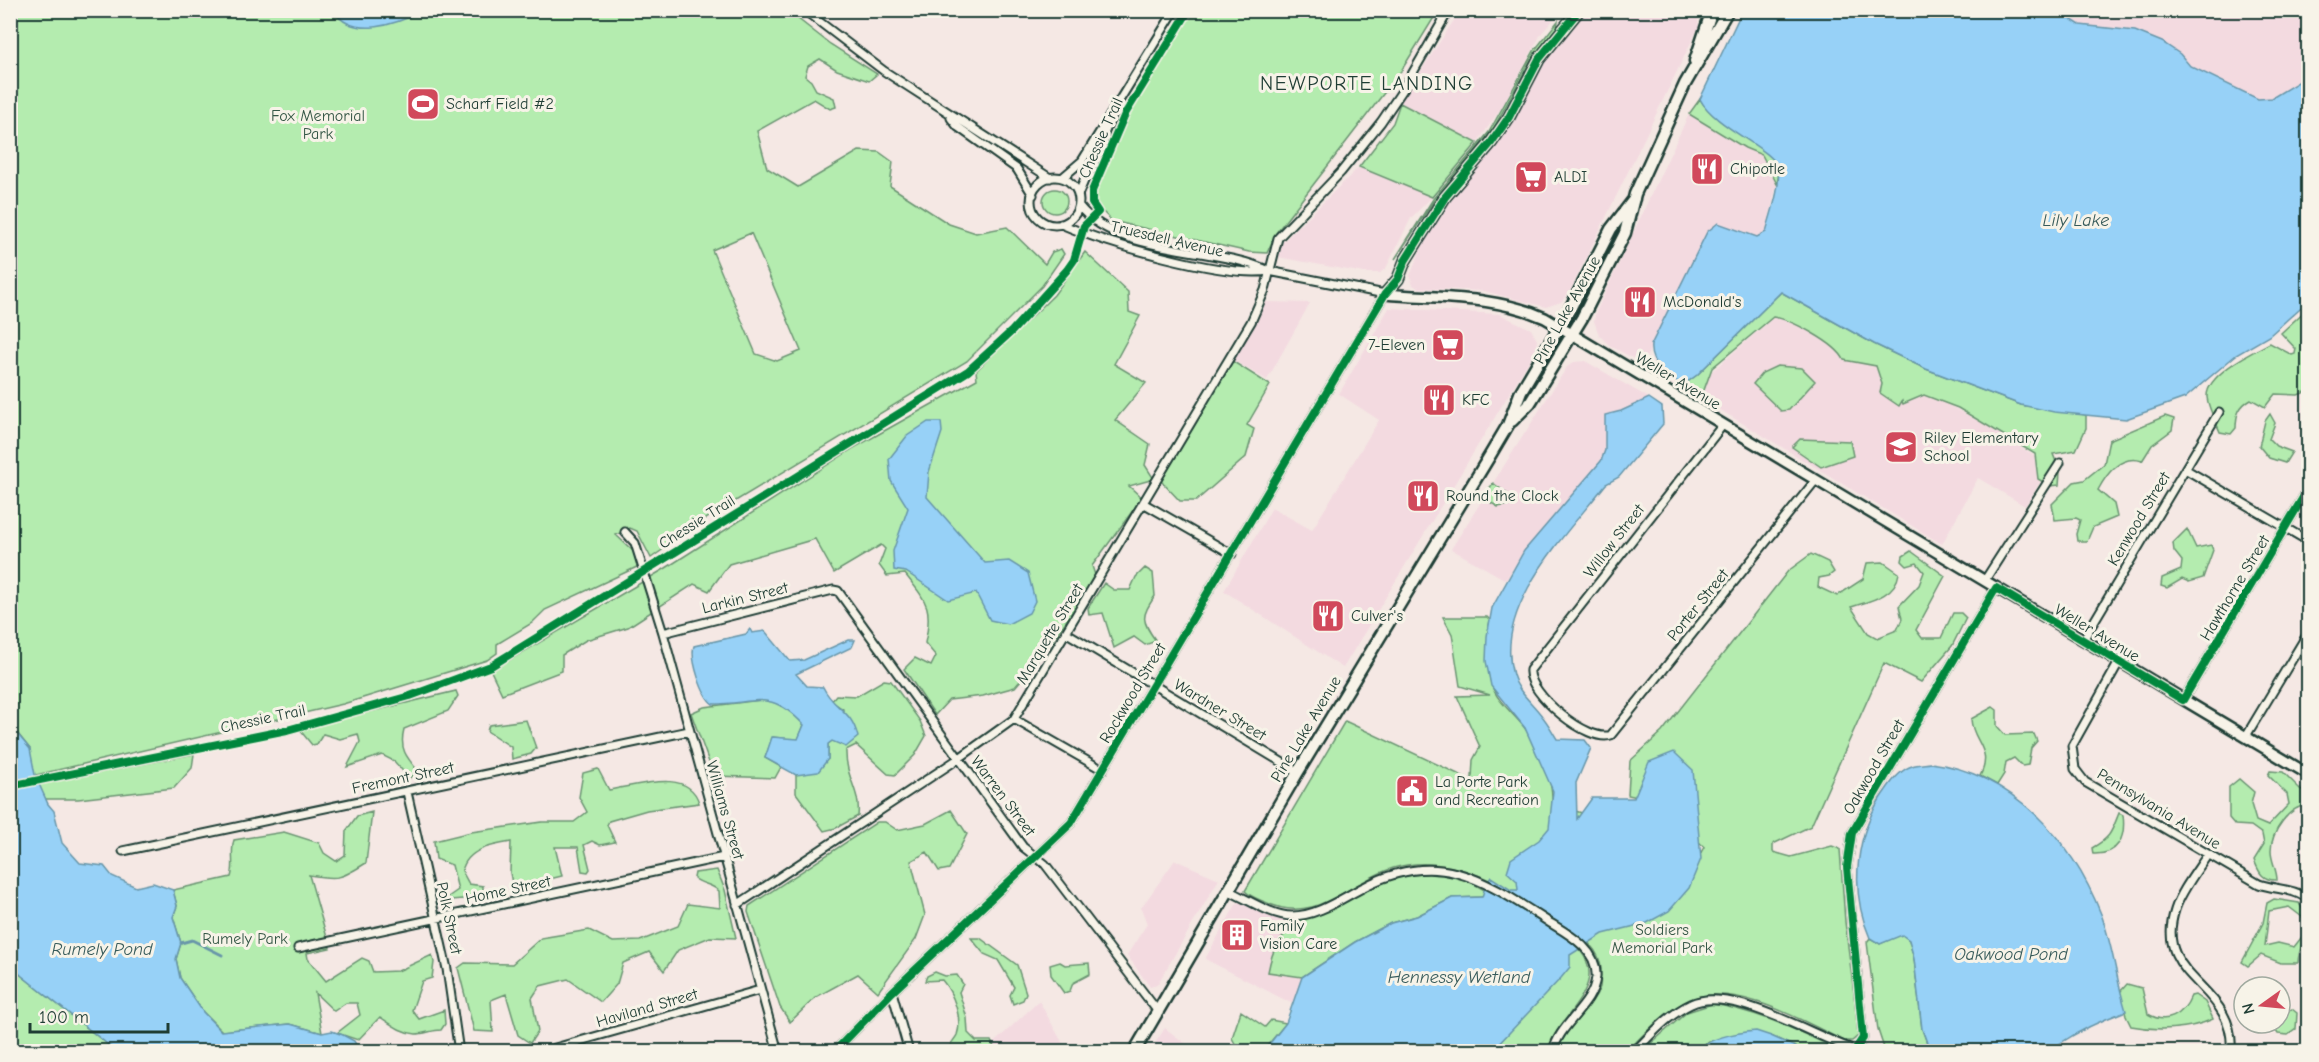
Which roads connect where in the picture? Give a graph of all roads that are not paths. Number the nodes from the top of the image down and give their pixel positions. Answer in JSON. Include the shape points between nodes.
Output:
{"nodes":[{"id":1,"x":804,"y":10,"type":"edge"},
{"id":2,"x":1175,"y":10,"type":"edge"},
{"id":3,"x":1449,"y":10,"type":"edge"},
{"id":4,"x":1579,"y":10,"type":"edge"},
{"id":5,"x":1712,"y":10,"type":"edge"},
{"id":6,"x":1725,"y":11,"type":"edge"},
{"id":7,"x":1689,"y":78,"type":"junction"},
{"id":8,"x":1114,"y":108,"type":"junction"},
{"id":9,"x":950,"y":116,"type":"junction"},
{"id":10,"x":1050,"y":178,"type":"junction"},
{"id":11,"x":1062,"y":178,"type":"junction"},
{"id":12,"x":1032,"y":195,"type":"junction"},
{"id":13,"x":1078,"y":195,"type":"junction"},
{"id":14,"x":1634,"y":199,"type":"junction"},
{"id":15,"x":1078,"y":206,"type":"junction"},
{"id":16,"x":1061,"y":224,"type":"junction"},
{"id":17,"x":1269,"y":271,"type":"junction"},
{"id":18,"x":1386,"y":294,"type":"junction"},
{"id":19,"x":1559,"y":326,"type":"junction"},
{"id":20,"x":1572,"y":334,"type":"junction"},
{"id":21,"x":2219,"y":412,"type":"dead end"},
{"id":22,"x":1508,"y":425,"type":"junction"},
{"id":23,"x":1722,"y":426,"type":"junction"},
{"id":24,"x":2060,"y":463,"type":"dead end"},
{"id":25,"x":2185,"y":469,"type":"junction"},
{"id":26,"x":1815,"y":481,"type":"junction"},
{"id":27,"x":2308,"y":489,"type":"edge"},
{"id":28,"x":1143,"y":503,"type":"junction"},
{"id":29,"x":2286,"y":527,"type":"junction"},
{"id":30,"x":625,"y":532,"type":"dead end"},
{"id":31,"x":2308,"y":541,"type":"edge"},
{"id":32,"x":1232,"y":554,"type":"junction"},
{"id":33,"x":1985,"y":580,"type":"junction"},
{"id":34,"x":1996,"y":588,"type":"junction"},
{"id":35,"x":833,"y":590,"type":"joint"},
{"id":36,"x":663,"y":633,"type":"junction"},
{"id":37,"x":1067,"y":633,"type":"junction"},
{"id":38,"x":2308,"y":633,"type":"edge"},
{"id":39,"x":2083,"y":640,"type":"junction"},
{"id":40,"x":2119,"y":662,"type":"junction"},
{"id":41,"x":1153,"y":686,"type":"junction"},
{"id":42,"x":2183,"y":699,"type":"junction"},
{"id":43,"x":1014,"y":719,"type":"junction"},
{"id":44,"x":689,"y":731,"type":"junction"},
{"id":45,"x":2246,"y":736,"type":"junction"},
{"id":46,"x":1599,"y":737,"type":"joint"},
{"id":47,"x":958,"y":759,"type":"junction"},
{"id":48,"x":1103,"y":770,"type":"junction"},
{"id":49,"x":1298,"y":772,"type":"junction"},
{"id":50,"x":2308,"y":774,"type":"edge"},
{"id":51,"x":407,"y":792,"type":"junction"},
{"id":52,"x":123,"y":851,"type":"dead end"},
{"id":53,"x":2208,"y":854,"type":"junction"},
{"id":54,"x":724,"y":857,"type":"junction"},
{"id":55,"x":1034,"y":857,"type":"junction"},
{"id":56,"x":1229,"y":891,"type":"junction"},
{"id":57,"x":2308,"y":900,"type":"edge"},
{"id":58,"x":737,"y":905,"type":"junction"},
{"id":59,"x":436,"y":919,"type":"junction"},
{"id":60,"x":298,"y":948,"type":"dead end"},
{"id":61,"x":760,"y":990,"type":"junction"},
{"id":62,"x":892,"y":992,"type":"junction"},
{"id":63,"x":1160,"y":1013,"type":"junction"},
{"id":64,"x":1857,"y":1051,"type":"edge"},
{"id":65,"x":459,"y":1052,"type":"edge"},
{"id":66,"x":541,"y":1052,"type":"edge"},
{"id":67,"x":778,"y":1052,"type":"edge"},
{"id":68,"x":834,"y":1052,"type":"edge"},
{"id":69,"x":909,"y":1052,"type":"edge"},
{"id":70,"x":1134,"y":1052,"type":"edge"},
{"id":71,"x":1553,"y":1052,"type":"edge"},
{"id":72,"x":1634,"y":1052,"type":"edge"},
{"id":73,"x":2231,"y":1052,"type":"edge"}],
"edges":[{"from":1,"to":9,"type":"street","via":[[876,66]]},
{"from":2,"to":8,"type":"street"},
{"from":3,"to":17,"type":"street","name":"Marquette Street","via":[[1381,122],[1341,172],[1278,238]]},
{"from":4,"to":18,"type":"street","via":[[1539,59],[1491,143],[1445,197]]},
{"from":5,"to":7,"type":"main road","name":"Pine Lake Avenue"},
{"from":6,"to":7,"type":"main road","name":"Pine Lake Avenue"},
{"from":7,"to":14,"type":"main road","name":"Pine Lake Avenue"},
{"from":8,"to":11,"type":"street","via":[[1082,161]]},
{"from":8,"to":13,"type":"street"},
{"from":9,"to":10,"type":"street","via":[[972,126]]},
{"from":9,"to":12,"type":"street","via":[[958,128],[1017,170]]},
{"from":10,"to":11,"type":"street"},
{"from":10,"to":12,"type":"street","via":[[1039,184]]},
{"from":11,"to":13,"type":"street","via":[[1072,184]]},
{"from":12,"to":16,"type":"street","via":[[1032,207],[1039,218]]},
{"from":13,"to":15,"type":"street"},
{"from":14,"to":19,"type":"main road","name":"Pine Lake Avenue","via":[[1611,229]]},
{"from":14,"to":20,"type":"main road","name":"Pine Lake Avenue","via":[[1625,233]]},
{"from":15,"to":16,"type":"street","via":[[1072,218]]},
{"from":15,"to":17,"type":"street","name":"Truesdell Avenue","via":[[1101,228],[1194,253],[1255,264]]},
{"from":16,"to":17,"type":"street","name":"Truesdell Avenue","via":[[1170,257],[1254,273]]},
{"from":17,"to":18,"type":"street","name":"Truesdell Avenue"},
{"from":17,"to":28,"type":"street","name":"Marquette Street","via":[[1251,322]]},
{"from":18,"to":19,"type":"street","name":"Truesdell Avenue","via":[[1489,300],[1512,305]]},
{"from":18,"to":32,"type":"street","name":"Rockwood Street"},
{"from":19,"to":20,"type":"street","name":"Weller Avenue"},
{"from":19,"to":22,"type":"main road","name":"Pine Lake Avenue","via":[[1521,391]]},
{"from":20,"to":22,"type":"main road","name":"Pine Lake Avenue","via":[[1530,403]]},
{"from":20,"to":23,"type":"street","name":"Weller Avenue"},
{"from":21,"to":25,"type":"street","name":"Kenwood Street"},
{"from":22,"to":49,"type":"main road","name":"Pine Lake Avenue"},
{"from":23,"to":26,"type":"street","name":"Weller Avenue"},
{"from":23,"to":46,"type":"street","name":"Willow Street","via":[[1529,674],[1561,715]]},
{"from":24,"to":33,"type":"street"},
{"from":25,"to":29,"type":"street"},
{"from":25,"to":39,"type":"street","name":"Kenwood Street"},
{"from":26,"to":33,"type":"street","name":"Weller Avenue"},
{"from":26,"to":46,"type":"street","name":"Porter Street","via":[[1611,735]]},
{"from":27,"to":29,"type":"street","name":"Hawthorne Street"},
{"from":28,"to":32,"type":"street"},
{"from":28,"to":37,"type":"street","name":"Marquette Street"},
{"from":29,"to":31,"type":"street"},
{"from":29,"to":42,"type":"street","name":"Hawthorne Street"},
{"from":30,"to":36,"type":"street","name":"Williams Street","via":[[635,543]]},
{"from":32,"to":41,"type":"street","name":"Rockwood Street"},
{"from":33,"to":34,"type":"street","name":"Weller Avenue"},
{"from":34,"to":39,"type":"street","name":"Weller Avenue"},
{"from":34,"to":64,"type":"street","name":"Oakwood Street","via":[[1852,833],[1847,867],[1863,1038]]},
{"from":35,"to":36,"type":"street","name":"Larkin Street"},
{"from":35,"to":47,"type":"street","name":"Warren Street","via":[[843,596]]},
{"from":36,"to":44,"type":"street","name":"Williams Street"},
{"from":37,"to":41,"type":"street","name":"Wardner Street"},
{"from":37,"to":43,"type":"street","name":"Marquette Street"},
{"from":38,"to":45,"type":"street"},
{"from":39,"to":40,"type":"street","name":"Weller Avenue"},
{"from":40,"to":42,"type":"street","name":"Weller Avenue"},
{"from":40,"to":53,"type":"street","name":"Pennsylvania Avenue","via":[[2072,746],[2075,769],[2085,782]]},
{"from":41,"to":48,"type":"street","name":"Rockwood Street"},
{"from":41,"to":49,"type":"street","name":"Wardner Street"},
{"from":42,"to":45,"type":"street","name":"Weller Avenue"},
{"from":43,"to":47,"type":"street","name":"Marquette Street"},
{"from":43,"to":48,"type":"street"},
{"from":44,"to":51,"type":"street","name":"Fremont Street"},
{"from":44,"to":54,"type":"street","name":"Williams Street"},
{"from":45,"to":50,"type":"street","name":"Weller Avenue"},
{"from":47,"to":55,"type":"street","name":"Warren Street","via":[[1023,848]]},
{"from":47,"to":58,"type":"street","name":"Marquette Street"},
{"from":48,"to":55,"type":"street","name":"Rockwood Street","via":[[1071,823]]},
{"from":49,"to":56,"type":"main road","name":"Pine Lake Avenue"},
{"from":51,"to":52,"type":"street","name":"Fremont Street"},
{"from":51,"to":59,"type":"street","name":"Polk Street"},
{"from":53,"to":57,"type":"street","name":"Pennsylvania Avenue","via":[[2259,884],[2296,892]]},
{"from":53,"to":73,"type":"street","via":[[2175,908],[2171,938],[2183,968],[2226,1015],[2232,1036]]},
{"from":54,"to":58,"type":"street","name":"Williams Street"},
{"from":54,"to":59,"type":"street","name":"Home Street"},
{"from":55,"to":62,"type":"street","name":"Rockwood Street"},
{"from":55,"to":63,"type":"street","name":"Warren Street","via":[[1044,864]]},
{"from":56,"to":63,"type":"main road","name":"Pine Lake Avenue"},
{"from":56,"to":71,"type":"street","via":[[1290,916],[1316,912],[1386,877],[1418,868],[1457,872],[1486,884],[1584,946],[1595,962],[1594,987],[1558,1036]]},
{"from":58,"to":61,"type":"street","name":"Williams Street"},
{"from":59,"to":60,"type":"street","name":"Home Street"},
{"from":59,"to":65,"type":"street","name":"Polk Street"},
{"from":61,"to":66,"type":"street","name":"Haviland Street"},
{"from":61,"to":67,"type":"street","name":"Williams Street"},
{"from":62,"to":68,"type":"street","name":"Rockwood Street"},
{"from":62,"to":69,"type":"street"},
{"from":63,"to":70,"type":"main road","name":"Pine Lake Avenue"},
{"from":64,"to":72,"type":"street","via":[[1742,1004],[1718,999],[1691,1004]]}]}
